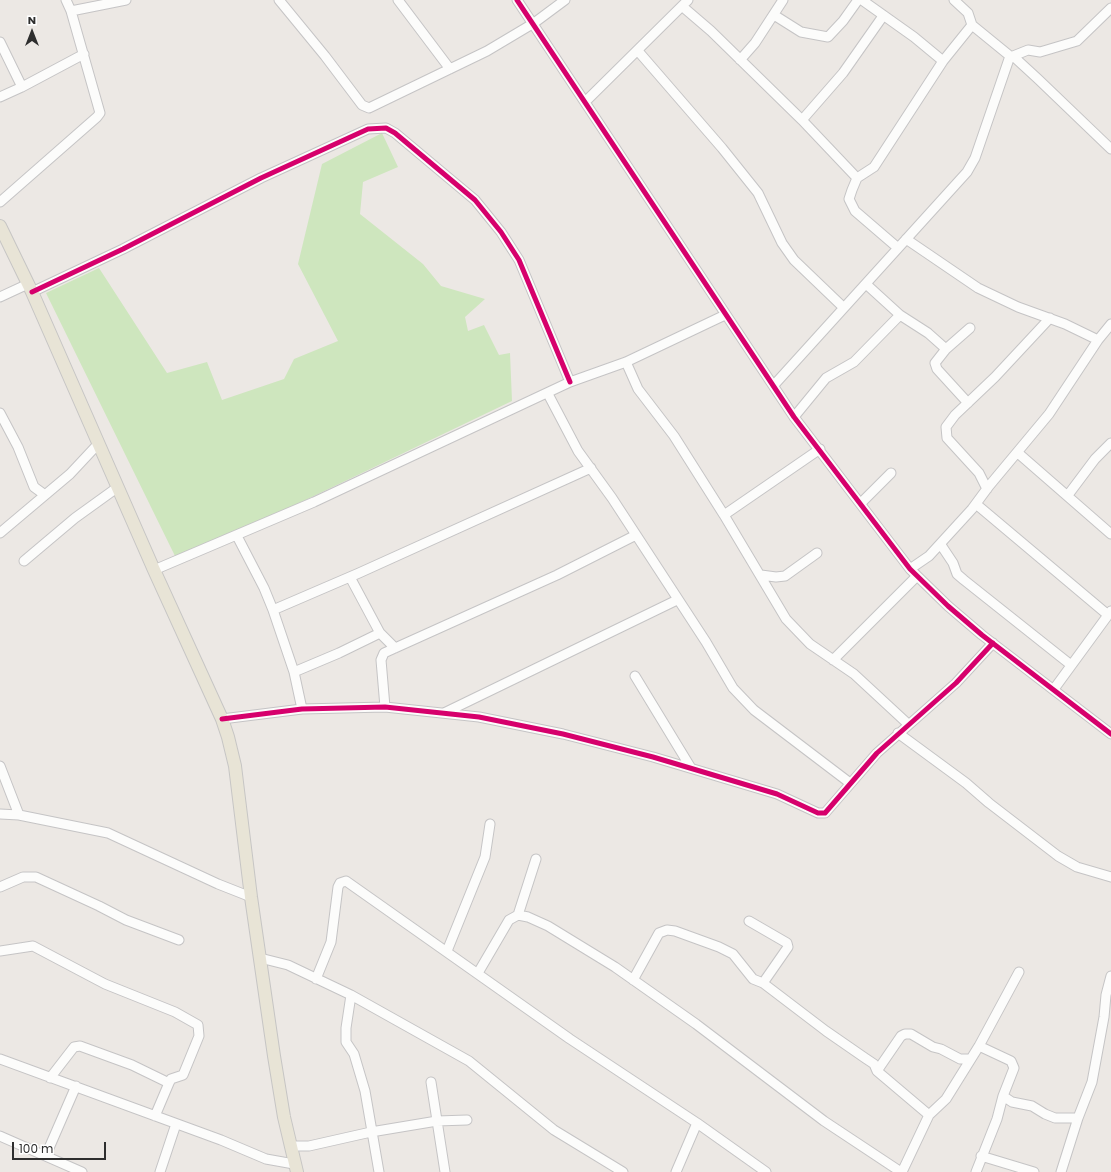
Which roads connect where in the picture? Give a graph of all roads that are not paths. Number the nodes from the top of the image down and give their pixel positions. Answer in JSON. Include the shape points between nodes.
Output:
{"nodes":[{"id":1,"x":66,"y":0,"type":"edge"},
{"id":2,"x":126,"y":0,"type":"edge"},
{"id":3,"x":279,"y":0,"type":"edge"},
{"id":4,"x":398,"y":0,"type":"edge"},
{"id":5,"x":517,"y":0,"type":"edge"},
{"id":6,"x":565,"y":0,"type":"edge"},
{"id":7,"x":783,"y":0,"type":"edge"},
{"id":8,"x":858,"y":0,"type":"edge"},
{"id":9,"x":862,"y":0,"type":"edge"},
{"id":10,"x":954,"y":0,"type":"edge"},
{"id":11,"x":686,"y":3,"type":"edge"},
{"id":12,"x":1111,"y":8,"type":"edge"},
{"id":13,"x":71,"y":11,"type":"junction"},
{"id":14,"x":774,"y":15,"type":"junction"},
{"id":15,"x":883,"y":16,"type":"junction"},
{"id":16,"x":534,"y":23,"type":"junction"},
{"id":17,"x":972,"y":25,"type":"junction"},
{"id":18,"x":0,"y":42,"type":"edge"},
{"id":19,"x":638,"y":51,"type":"junction"},
{"id":20,"x":84,"y":54,"type":"junction"},
{"id":21,"x":1011,"y":56,"type":"junction"},
{"id":22,"x":740,"y":60,"type":"junction"},
{"id":23,"x":943,"y":61,"type":"junction"},
{"id":24,"x":450,"y":69,"type":"junction"},
{"id":25,"x":22,"y":86,"type":"junction"},
{"id":26,"x":0,"y":97,"type":"edge"},
{"id":27,"x":585,"y":102,"type":"junction"},
{"id":28,"x":802,"y":120,"type":"junction"},
{"id":29,"x":1111,"y":149,"type":"edge"},
{"id":30,"x":857,"y":178,"type":"junction"},
{"id":31,"x":0,"y":202,"type":"edge"},
{"id":32,"x":0,"y":226,"type":"edge"},
{"id":33,"x":906,"y":239,"type":"junction"},
{"id":34,"x":898,"y":248,"type":"junction"},
{"id":35,"x":866,"y":284,"type":"junction"},
{"id":36,"x":30,"y":288,"type":"junction"},
{"id":37,"x":0,"y":298,"type":"edge"},
{"id":38,"x":843,"y":307,"type":"junction"},
{"id":39,"x":725,"y":315,"type":"junction"},
{"id":40,"x":900,"y":315,"type":"junction"},
{"id":41,"x":1050,"y":318,"type":"junction"},
{"id":42,"x":1111,"y":324,"type":"edge"},
{"id":43,"x":970,"y":328,"type":"dead end"},
{"id":44,"x":1098,"y":340,"type":"junction"},
{"id":45,"x":946,"y":349,"type":"junction"},
{"id":46,"x":626,"y":362,"type":"junction"},
{"id":47,"x":570,"y":382,"type":"junction"},
{"id":48,"x":774,"y":385,"type":"junction"},
{"id":49,"x":548,"y":394,"type":"junction"},
{"id":50,"x":968,"y":403,"type":"junction"},
{"id":51,"x":0,"y":413,"type":"edge"},
{"id":52,"x":794,"y":417,"type":"junction"},
{"id":53,"x":99,"y":443,"type":"junction"},
{"id":54,"x":1109,"y":448,"type":"edge"},
{"id":55,"x":820,"y":449,"type":"junction"},
{"id":56,"x":1018,"y":453,"type":"junction"},
{"id":57,"x":591,"y":468,"type":"junction"},
{"id":58,"x":891,"y":473,"type":"dead end"},
{"id":59,"x":118,"y":487,"type":"junction"},
{"id":60,"x":987,"y":489,"type":"junction"},
{"id":61,"x":45,"y":495,"type":"junction"},
{"id":62,"x":1068,"y":495,"type":"junction"},
{"id":63,"x":861,"y":503,"type":"junction"},
{"id":64,"x":976,"y":504,"type":"junction"},
{"id":65,"x":724,"y":514,"type":"junction"},
{"id":66,"x":0,"y":533,"type":"edge"},
{"id":67,"x":1111,"y":534,"type":"edge"},
{"id":68,"x":636,"y":535,"type":"junction"},
{"id":69,"x":237,"y":536,"type":"junction"},
{"id":70,"x":941,"y":545,"type":"junction"},
{"id":71,"x":817,"y":553,"type":"dead end"},
{"id":72,"x":24,"y":561,"type":"dead end"},
{"id":73,"x":910,"y":569,"type":"junction"},
{"id":74,"x":154,"y":570,"type":"junction"},
{"id":75,"x":761,"y":575,"type":"junction"},
{"id":76,"x":917,"y":576,"type":"junction"},
{"id":77,"x":350,"y":577,"type":"junction"},
{"id":78,"x":677,"y":600,"type":"junction"},
{"id":79,"x":273,"y":610,"type":"junction"},
{"id":80,"x":1109,"y":613,"type":"edge"},
{"id":81,"x":380,"y":632,"type":"junction"},
{"id":82,"x":993,"y":643,"type":"junction"},
{"id":83,"x":395,"y":648,"type":"junction"},
{"id":84,"x":832,"y":660,"type":"junction"},
{"id":85,"x":1071,"y":665,"type":"junction"},
{"id":86,"x":294,"y":672,"type":"junction"},
{"id":87,"x":636,"y":676,"type":"dead end"},
{"id":88,"x":1054,"y":689,"type":"junction"},
{"id":89,"x":385,"y":707,"type":"junction"},
{"id":90,"x":302,"y":709,"type":"junction"},
{"id":91,"x":444,"y":713,"type":"junction"},
{"id":92,"x":222,"y":719,"type":"junction"},
{"id":93,"x":908,"y":724,"type":"junction"},
{"id":94,"x":898,"y":733,"type":"junction"},
{"id":95,"x":1111,"y":734,"type":"edge"},
{"id":96,"x":0,"y":766,"type":"edge"},
{"id":97,"x":691,"y":768,"type":"junction"},
{"id":98,"x":850,"y":783,"type":"junction"},
{"id":99,"x":0,"y":814,"type":"edge"},
{"id":100,"x":19,"y":815,"type":"junction"},
{"id":101,"x":490,"y":824,"type":"dead end"},
{"id":102,"x":536,"y":859,"type":"dead end"},
{"id":103,"x":1111,"y":877,"type":"edge"},
{"id":104,"x":0,"y":888,"type":"edge"},
{"id":105,"x":251,"y":897,"type":"junction"},
{"id":106,"x":518,"y":915,"type":"junction"},
{"id":107,"x":748,"y":921,"type":"dead end"},
{"id":108,"x":179,"y":940,"type":"dead end"},
{"id":109,"x":0,"y":951,"type":"edge"},
{"id":110,"x":447,"y":951,"type":"junction"},
{"id":111,"x":260,"y":958,"type":"junction"},
{"id":112,"x":478,"y":972,"type":"junction"},
{"id":113,"x":1019,"y":972,"type":"dead end"},
{"id":114,"x":1111,"y":976,"type":"edge"},
{"id":115,"x":316,"y":979,"type":"junction"},
{"id":116,"x":633,"y":980,"type":"junction"},
{"id":117,"x":763,"y":983,"type":"junction"},
{"id":118,"x":351,"y":995,"type":"junction"},
{"id":119,"x":979,"y":1046,"type":"junction"},
{"id":120,"x":0,"y":1059,"type":"edge"},
{"id":121,"x":972,"y":1059,"type":"junction"},
{"id":122,"x":877,"y":1071,"type":"junction"},
{"id":123,"x":50,"y":1078,"type":"junction"},
{"id":124,"x":431,"y":1082,"type":"dead end"},
{"id":125,"x":169,"y":1083,"type":"junction"},
{"id":126,"x":76,"y":1086,"type":"junction"},
{"id":127,"x":1003,"y":1096,"type":"junction"},
{"id":128,"x":929,"y":1115,"type":"junction"},
{"id":129,"x":155,"y":1116,"type":"junction"},
{"id":130,"x":1078,"y":1118,"type":"junction"},
{"id":131,"x":467,"y":1120,"type":"dead end"},
{"id":132,"x":437,"y":1121,"type":"junction"},
{"id":133,"x":697,"y":1123,"type":"junction"},
{"id":134,"x":176,"y":1124,"type":"junction"},
{"id":135,"x":370,"y":1132,"type":"junction"},
{"id":136,"x":0,"y":1136,"type":"edge"},
{"id":137,"x":290,"y":1146,"type":"junction"},
{"id":138,"x":46,"y":1155,"type":"junction"},
{"id":139,"x":981,"y":1156,"type":"junction"},
{"id":140,"x":295,"y":1168,"type":"edge"},
{"id":141,"x":78,"y":1171,"type":"edge"},
{"id":142,"x":160,"y":1172,"type":"edge"},
{"id":143,"x":379,"y":1172,"type":"edge"},
{"id":144,"x":446,"y":1172,"type":"edge"},
{"id":145,"x":623,"y":1172,"type":"edge"},
{"id":146,"x":676,"y":1172,"type":"edge"},
{"id":147,"x":766,"y":1172,"type":"edge"},
{"id":148,"x":902,"y":1172,"type":"edge"},
{"id":149,"x":976,"y":1172,"type":"edge"},
{"id":150,"x":1034,"y":1172,"type":"edge"},
{"id":151,"x":1061,"y":1172,"type":"edge"}],
"edges":[{"from":1,"to":13,"type":"street"},
{"from":2,"to":13,"type":"street"},
{"from":3,"to":24,"type":"street","via":[[364,106],[372,107]]},
{"from":4,"to":24,"type":"street"},
{"from":5,"to":16,"type":"street"},
{"from":6,"to":16,"type":"street"},
{"from":7,"to":14,"type":"street"},
{"from":8,"to":14,"type":"street","via":[[828,38],[801,32]]},
{"from":9,"to":15,"type":"street"},
{"from":10,"to":17,"type":"street","via":[[968,12]]},
{"from":11,"to":19,"type":"street"},
{"from":11,"to":22,"type":"street"},
{"from":12,"to":21,"type":"street","via":[[1076,41],[1040,52],[1028,50]]},
{"from":13,"to":20,"type":"street"},
{"from":14,"to":22,"type":"street"},
{"from":15,"to":23,"type":"street"},
{"from":15,"to":28,"type":"street","via":[[843,73]]},
{"from":16,"to":24,"type":"street"},
{"from":16,"to":27,"type":"street"},
{"from":17,"to":21,"type":"street"},
{"from":17,"to":23,"type":"street"},
{"from":18,"to":25,"type":"street"},
{"from":19,"to":27,"type":"street"},
{"from":19,"to":38,"type":"street","via":[[758,193],[782,242],[794,260]]},
{"from":20,"to":25,"type":"street"},
{"from":20,"to":31,"type":"street","via":[[99,115]]},
{"from":21,"to":29,"type":"street"},
{"from":21,"to":33,"type":"street","via":[[976,158],[949,194]]},
{"from":22,"to":28,"type":"street"},
{"from":23,"to":30,"type":"street","via":[[878,162]]},
{"from":25,"to":26,"type":"street"},
{"from":27,"to":39,"type":"street"},
{"from":28,"to":30,"type":"street"},
{"from":30,"to":34,"type":"street","via":[[849,199],[855,211]]},
{"from":32,"to":36,"type":"main road"},
{"from":33,"to":34,"type":"street"},
{"from":33,"to":41,"type":"street","via":[[978,288],[1018,307]]},
{"from":34,"to":35,"type":"street"},
{"from":35,"to":38,"type":"street"},
{"from":35,"to":40,"type":"street"},
{"from":36,"to":37,"type":"street"},
{"from":36,"to":47,"type":"street","via":[[123,248],[261,178],[368,129],[386,128],[396,133],[476,200],[501,232],[519,260]]},
{"from":36,"to":53,"type":"main road"},
{"from":38,"to":48,"type":"street"},
{"from":39,"to":46,"type":"street"},
{"from":39,"to":48,"type":"street"},
{"from":40,"to":45,"type":"street","via":[[928,333]]},
{"from":40,"to":52,"type":"street","via":[[854,362],[826,378]]},
{"from":41,"to":44,"type":"street"},
{"from":41,"to":50,"type":"street"},
{"from":42,"to":44,"type":"street"},
{"from":43,"to":45,"type":"street"},
{"from":44,"to":56,"type":"street","via":[[1049,414]]},
{"from":45,"to":50,"type":"street","via":[[935,366]]},
{"from":46,"to":47,"type":"street"},
{"from":46,"to":65,"type":"street","via":[[638,389],[674,436]]},
{"from":47,"to":49,"type":"street"},
{"from":48,"to":52,"type":"street"},
{"from":49,"to":57,"type":"street","via":[[578,451]]},
{"from":49,"to":69,"type":"street"},
{"from":50,"to":60,"type":"street","via":[[946,427],[946,435],[979,473]]},
{"from":51,"to":61,"type":"street","via":[[18,447],[34,487]]},
{"from":52,"to":55,"type":"street"},
{"from":53,"to":59,"type":"main road"},
{"from":53,"to":61,"type":"street","via":[[70,474]]},
{"from":54,"to":62,"type":"street","via":[[1095,459]]},
{"from":55,"to":63,"type":"street"},
{"from":55,"to":65,"type":"street"},
{"from":56,"to":60,"type":"street"},
{"from":56,"to":62,"type":"street"},
{"from":57,"to":68,"type":"street"},
{"from":57,"to":77,"type":"street"},
{"from":58,"to":63,"type":"street"},
{"from":59,"to":72,"type":"street","via":[[75,518]]},
{"from":59,"to":74,"type":"main road"},
{"from":60,"to":64,"type":"street"},
{"from":61,"to":66,"type":"street"},
{"from":62,"to":67,"type":"street"},
{"from":63,"to":73,"type":"street"},
{"from":64,"to":70,"type":"street"},
{"from":64,"to":80,"type":"street"},
{"from":65,"to":75,"type":"street"},
{"from":68,"to":78,"type":"street"},
{"from":68,"to":83,"type":"street","via":[[557,576]]},
{"from":69,"to":74,"type":"street"},
{"from":69,"to":79,"type":"street"},
{"from":70,"to":73,"type":"street","via":[[922,563]]},
{"from":70,"to":85,"type":"street","via":[[957,574]]},
{"from":71,"to":75,"type":"street","via":[[784,576],[776,578]]},
{"from":73,"to":76,"type":"street"},
{"from":74,"to":92,"type":"main road"},
{"from":75,"to":84,"type":"street","via":[[786,619],[798,634]]},
{"from":76,"to":82,"type":"street","via":[[948,606]]},
{"from":76,"to":84,"type":"street"},
{"from":77,"to":79,"type":"street"},
{"from":77,"to":81,"type":"street"},
{"from":78,"to":91,"type":"street"},
{"from":78,"to":98,"type":"street","via":[[740,697]]},
{"from":79,"to":86,"type":"street"},
{"from":80,"to":85,"type":"street"},
{"from":81,"to":83,"type":"street"},
{"from":81,"to":86,"type":"street","via":[[345,651]]},
{"from":82,"to":88,"type":"street"},
{"from":82,"to":93,"type":"street","via":[[956,682]]},
{"from":83,"to":89,"type":"street","via":[[384,653],[381,660]]},
{"from":84,"to":93,"type":"street","via":[[854,674]]},
{"from":85,"to":88,"type":"street"},
{"from":86,"to":90,"type":"street"},
{"from":87,"to":97,"type":"street"},
{"from":88,"to":95,"type":"street"},
{"from":89,"to":90,"type":"street"},
{"from":89,"to":91,"type":"street"},
{"from":90,"to":92,"type":"street"},
{"from":91,"to":97,"type":"street","via":[[479,717],[563,734]]},
{"from":92,"to":105,"type":"main road","via":[[235,766]]},
{"from":93,"to":94,"type":"street"},
{"from":94,"to":98,"type":"street"},
{"from":94,"to":103,"type":"street","via":[[1058,856],[1076,867]]},
{"from":96,"to":100,"type":"street"},
{"from":97,"to":98,"type":"street","via":[[777,794],[822,814],[829,810]]},
{"from":99,"to":100,"type":"street"},
{"from":100,"to":105,"type":"street","via":[[108,833]]},
{"from":101,"to":110,"type":"street","via":[[485,857]]},
{"from":102,"to":106,"type":"street"},
{"from":104,"to":108,"type":"street","via":[[24,877],[36,877],[126,920]]},
{"from":105,"to":111,"type":"main road"},
{"from":106,"to":112,"type":"street","via":[[509,920]]},
{"from":106,"to":116,"type":"street","via":[[548,926]]},
{"from":107,"to":117,"type":"street","via":[[787,942],[788,947]]},
{"from":109,"to":125,"type":"street","via":[[33,946],[105,984],[175,1012],[198,1025],[198,1036],[183,1075],[171,1079]]},
{"from":110,"to":112,"type":"street"},
{"from":110,"to":115,"type":"street","via":[[349,883],[343,882],[338,887],[330,949]]},
{"from":111,"to":115,"type":"street","via":[[288,965]]},
{"from":111,"to":137,"type":"main road"},
{"from":112,"to":133,"type":"street","via":[[570,1039]]},
{"from":113,"to":119,"type":"street"},
{"from":114,"to":130,"type":"street","via":[[1092,1082]]},
{"from":115,"to":118,"type":"street"},
{"from":116,"to":117,"type":"street","via":[[659,933],[666,930],[675,931],[732,954],[754,979]]},
{"from":116,"to":148,"type":"street","via":[[824,1121]]},
{"from":117,"to":122,"type":"street","via":[[874,1064]]},
{"from":118,"to":135,"type":"street","via":[[346,1042],[354,1054],[365,1091]]},
{"from":118,"to":145,"type":"street","via":[[469,1060],[554,1130]]},
{"from":119,"to":121,"type":"street"},
{"from":119,"to":127,"type":"street","via":[[1011,1060],[1013,1064],[1013,1075]]},
{"from":120,"to":123,"type":"street"},
{"from":121,"to":122,"type":"street","via":[[960,1059],[911,1034],[905,1034]]},
{"from":121,"to":128,"type":"street","via":[[946,1099]]},
{"from":122,"to":128,"type":"street"},
{"from":123,"to":125,"type":"street","via":[[74,1047],[80,1046],[132,1065]]},
{"from":123,"to":126,"type":"street"},
{"from":124,"to":132,"type":"street"},
{"from":125,"to":129,"type":"street"},
{"from":126,"to":129,"type":"street"},
{"from":126,"to":138,"type":"street"},
{"from":127,"to":130,"type":"street","via":[[1012,1102],[1032,1106],[1055,1118]]},
{"from":127,"to":139,"type":"street","via":[[997,1119]]},
{"from":128,"to":148,"type":"street"},
{"from":129,"to":134,"type":"street"},
{"from":130,"to":151,"type":"street"},
{"from":131,"to":132,"type":"street"},
{"from":132,"to":135,"type":"street"},
{"from":132,"to":144,"type":"street"},
{"from":133,"to":146,"type":"street"},
{"from":133,"to":147,"type":"street"},
{"from":134,"to":140,"type":"street"},
{"from":134,"to":142,"type":"street"},
{"from":135,"to":137,"type":"street","via":[[310,1146]]},
{"from":135,"to":143,"type":"street"},
{"from":136,"to":138,"type":"street"},
{"from":137,"to":140,"type":"main road"},
{"from":138,"to":141,"type":"street"},
{"from":139,"to":149,"type":"street"},
{"from":139,"to":150,"type":"street"}]}
